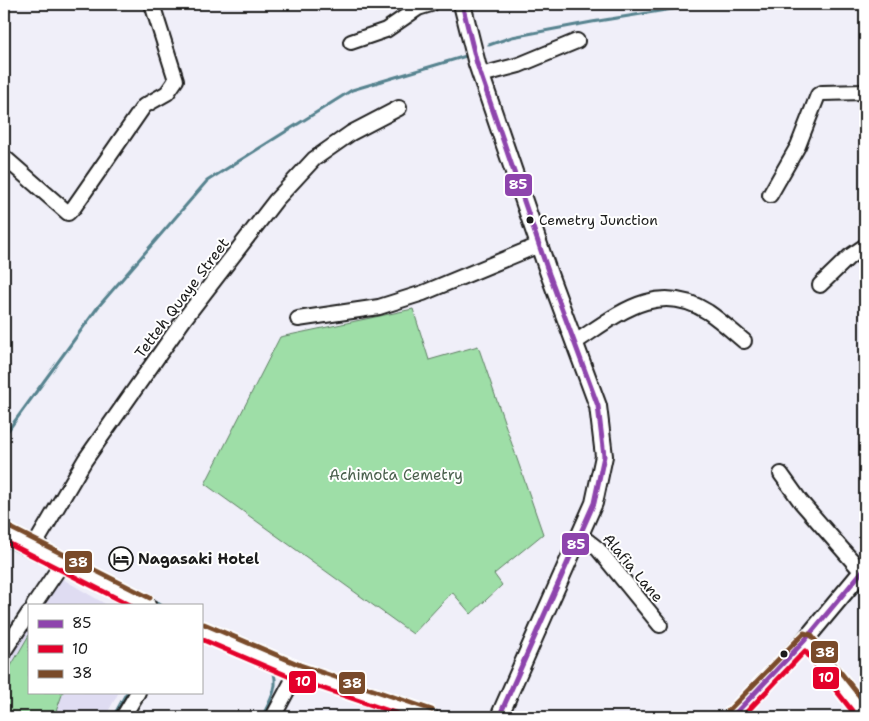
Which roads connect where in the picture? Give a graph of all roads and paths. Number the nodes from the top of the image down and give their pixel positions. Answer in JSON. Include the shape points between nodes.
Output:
{"nodes":[{"id":1,"x":152,"y":4,"type":"edge"},
{"id":2,"x":431,"y":4,"type":"edge"},
{"id":3,"x":462,"y":4,"type":"edge"},
{"id":4,"x":577,"y":41,"type":"dead end"},
{"id":5,"x":351,"y":42,"type":"dead end"},
{"id":6,"x":481,"y":75,"type":"junction"},
{"id":7,"x":865,"y":92,"type":"edge"},
{"id":8,"x":399,"y":108,"type":"dead end"},
{"id":9,"x":4,"y":158,"type":"edge"},
{"id":10,"x":770,"y":195,"type":"dead end"},
{"id":11,"x":539,"y":245,"type":"junction"},
{"id":12,"x":865,"y":246,"type":"edge"},
{"id":13,"x":820,"y":285,"type":"dead end"},
{"id":14,"x":298,"y":319,"type":"dead end"},
{"id":15,"x":744,"y":341,"type":"dead end"},
{"id":16,"x":574,"y":343,"type":"junction"},
{"id":17,"x":781,"y":474,"type":"dead end"},
{"id":18,"x":4,"y":534,"type":"edge"},
{"id":19,"x":580,"y":535,"type":"junction"},
{"id":20,"x":33,"y":548,"type":"junction"},
{"id":21,"x":63,"y":562,"type":"junction"},
{"id":22,"x":864,"y":570,"type":"edge"},
{"id":23,"x":35,"y":604,"type":"edge"},
{"id":24,"x":145,"y":604,"type":"edge"},
{"id":25,"x":28,"y":615,"type":"edge"},
{"id":26,"x":660,"y":625,"type":"dead end"},
{"id":27,"x":202,"y":631,"type":"edge"},
{"id":28,"x":805,"y":640,"type":"junction"},
{"id":29,"x":4,"y":651,"type":"edge"},
{"id":30,"x":297,"y":672,"type":"junction"},
{"id":31,"x":137,"y":694,"type":"edge"},
{"id":32,"x":865,"y":715,"type":"edge"},
{"id":33,"x":123,"y":717,"type":"edge"},
{"id":34,"x":273,"y":717,"type":"edge"},
{"id":35,"x":430,"y":717,"type":"edge"},
{"id":36,"x":500,"y":717,"type":"edge"},
{"id":37,"x":732,"y":717,"type":"edge"}],
"edges":[{"from":1,"to":9,"type":"street","via":[[176,80],[167,93],[144,106],[68,213]]},
{"from":2,"to":5,"type":"street","via":[[418,8],[386,30]]},
{"from":3,"to":6,"type":"street"},
{"from":4,"to":6,"type":"street","via":[[519,65]]},
{"from":6,"to":11,"type":"street"},
{"from":7,"to":10,"type":"street","via":[[818,95],[798,146]]},
{"from":8,"to":20,"type":"street","name":"Tetteh Quaye Street","via":[[351,133],[314,160],[276,200],[85,460]]},
{"from":11,"to":14,"type":"street","via":[[379,307]]},
{"from":11,"to":16,"type":"street"},
{"from":12,"to":13,"type":"street"},
{"from":15,"to":16,"type":"street","via":[[700,308],[686,302],[659,299],[637,303]]},
{"from":16,"to":19,"type":"street","via":[[598,406],[604,456],[594,503]]},
{"from":17,"to":22,"type":"street","via":[[801,502]]},
{"from":18,"to":20,"type":"street"},
{"from":19,"to":26,"type":"street","name":"Alafia Lane","via":[[598,550]]},
{"from":19,"to":36,"type":"street"},
{"from":20,"to":21,"type":"street"},
{"from":21,"to":23,"type":"street"},
{"from":21,"to":24,"type":"street"},
{"from":22,"to":28,"type":"street"},
{"from":25,"to":29,"type":"street"},
{"from":27,"to":30,"type":"street"},
{"from":28,"to":32,"type":"street"},
{"from":28,"to":37,"type":"street"},
{"from":30,"to":34,"type":"street"},
{"from":30,"to":35,"type":"street"},
{"from":31,"to":33,"type":"street"}]}
